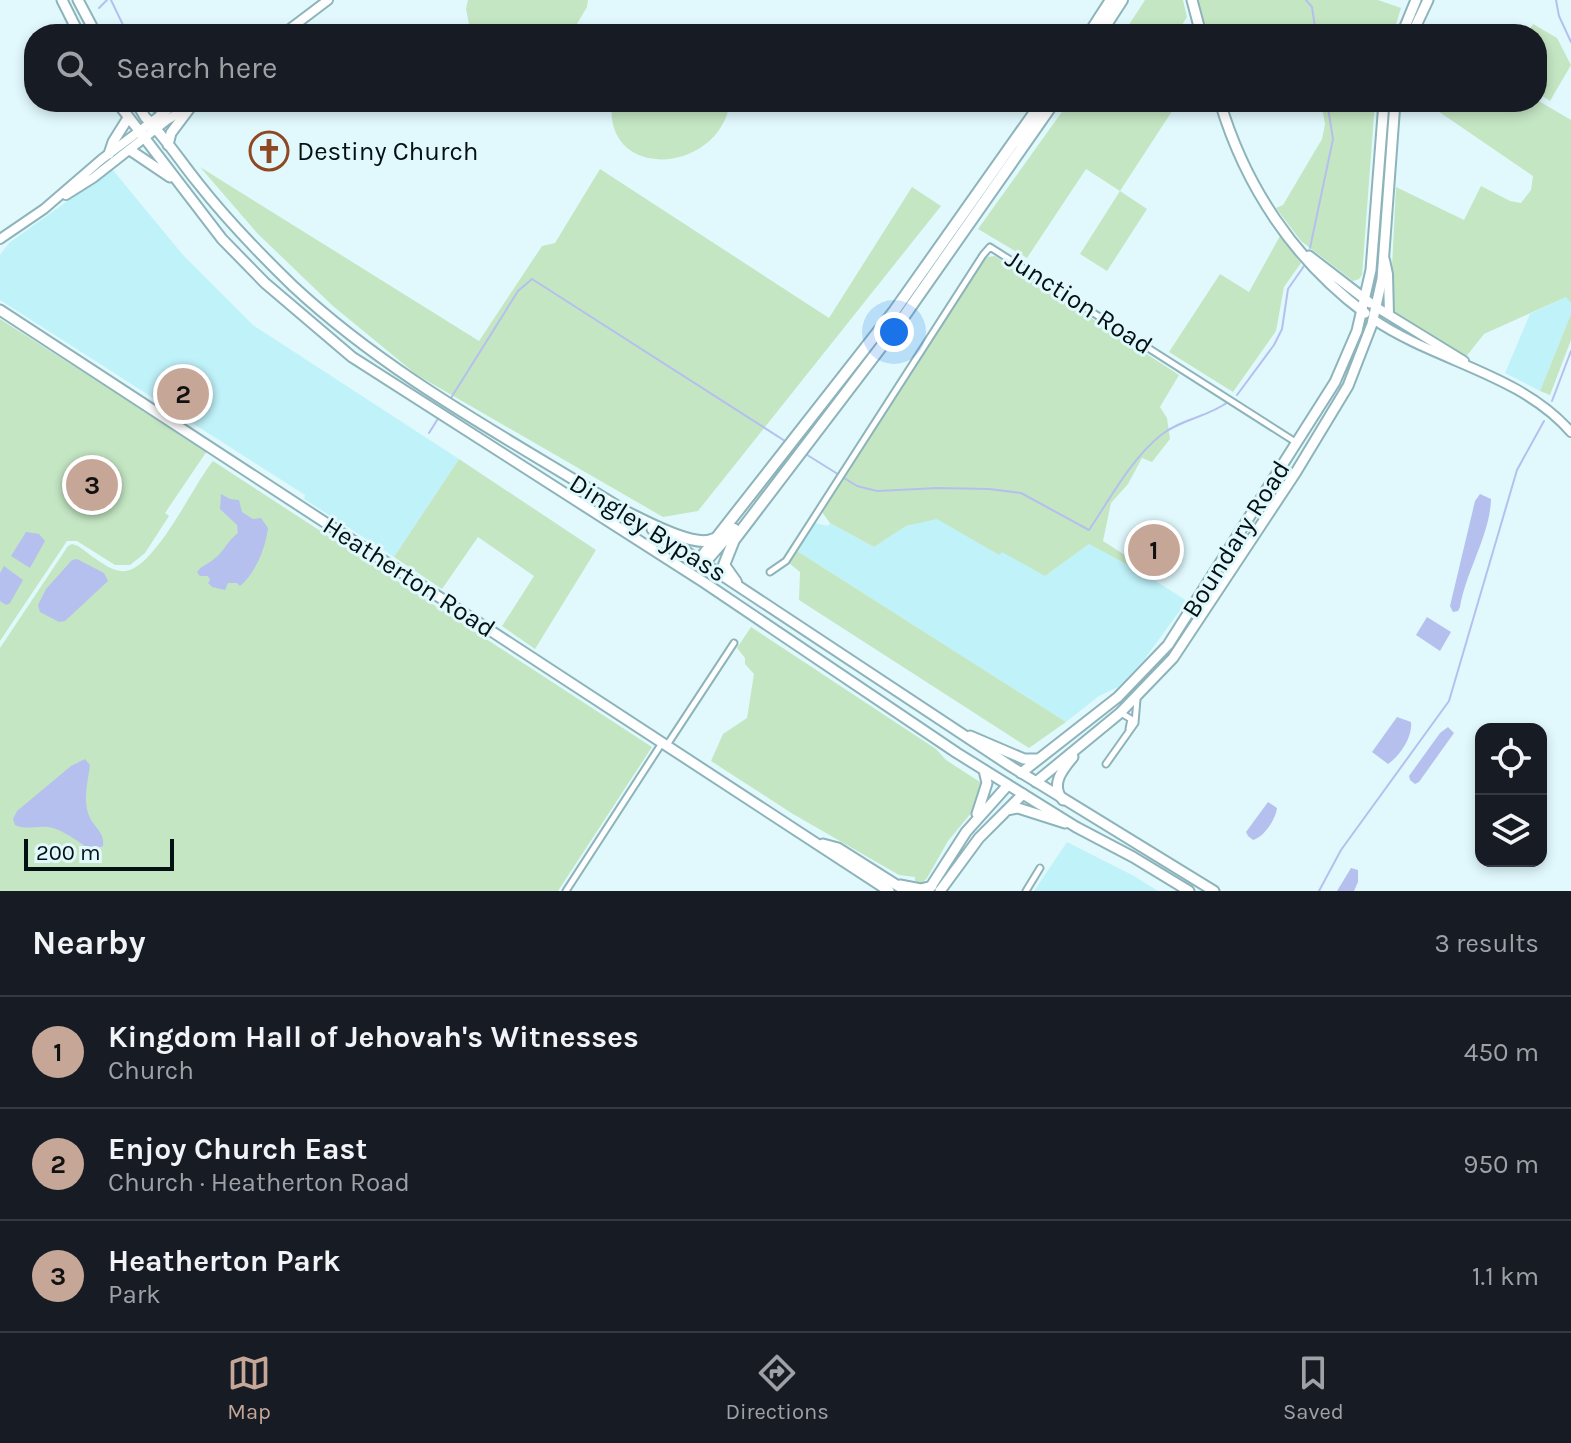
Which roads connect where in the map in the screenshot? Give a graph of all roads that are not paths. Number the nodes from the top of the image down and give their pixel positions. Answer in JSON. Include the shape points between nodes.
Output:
{"nodes":[{"id":1,"x":62,"y":0,"type":"edge"},
{"id":2,"x":78,"y":0,"type":"edge"},
{"id":3,"x":328,"y":0,"type":"edge"},
{"id":4,"x":1111,"y":0,"type":"edge"},
{"id":5,"x":1122,"y":0,"type":"edge"},
{"id":6,"x":1192,"y":0,"type":"edge"},
{"id":7,"x":1416,"y":0,"type":"edge"},
{"id":8,"x":1428,"y":0,"type":"edge"},
{"id":9,"x":74,"y":24,"type":"edge"},
{"id":10,"x":91,"y":24,"type":"edge"},
{"id":11,"x":296,"y":24,"type":"edge"},
{"id":12,"x":1095,"y":24,"type":"edge"},
{"id":13,"x":1106,"y":24,"type":"edge"},
{"id":14,"x":1198,"y":24,"type":"edge"},
{"id":15,"x":1406,"y":24,"type":"edge"},
{"id":16,"x":1417,"y":24,"type":"edge"},
{"id":17,"x":124,"y":112,"type":"edge"},
{"id":18,"x":144,"y":112,"type":"edge"},
{"id":19,"x":165,"y":112,"type":"edge"},
{"id":20,"x":179,"y":112,"type":"edge"},
{"id":21,"x":188,"y":112,"type":"edge"},
{"id":22,"x":1035,"y":112,"type":"edge"},
{"id":23,"x":1047,"y":112,"type":"edge"},
{"id":24,"x":1223,"y":112,"type":"edge"},
{"id":25,"x":1383,"y":112,"type":"edge"},
{"id":26,"x":1394,"y":112,"type":"edge"},
{"id":27,"x":128,"y":118,"type":"junction"},
{"id":28,"x":154,"y":126,"type":"junction"},
{"id":29,"x":142,"y":135,"type":"junction"},
{"id":30,"x":168,"y":145,"type":"junction"},
{"id":31,"x":130,"y":150,"type":"junction"},
{"id":32,"x":109,"y":154,"type":"junction"},
{"id":33,"x":176,"y":181,"type":"junction"},
{"id":34,"x":52,"y":203,"type":"junction"},
{"id":35,"x":0,"y":239,"type":"edge"},
{"id":36,"x":1294,"y":244,"type":"junction"},
{"id":37,"x":1385,"y":259,"type":"junction"},
{"id":38,"x":1369,"y":280,"type":"junction"},
{"id":39,"x":1343,"y":284,"type":"junction"},
{"id":40,"x":1366,"y":300,"type":"junction"},
{"id":41,"x":1376,"y":307,"type":"junction"},
{"id":42,"x":0,"y":310,"type":"edge"},
{"id":43,"x":1362,"y":311,"type":"junction"},
{"id":44,"x":1389,"y":315,"type":"junction"},
{"id":45,"x":1373,"y":319,"type":"junction"},
{"id":46,"x":1396,"y":333,"type":"junction"},
{"id":47,"x":1368,"y":336,"type":"junction"},
{"id":48,"x":1488,"y":376,"type":"junction"},
{"id":49,"x":1571,"y":432,"type":"edge"},
{"id":50,"x":1297,"y":443,"type":"junction"},
{"id":51,"x":1309,"y":451,"type":"junction"},
{"id":52,"x":773,"y":487,"type":"junction"},
{"id":53,"x":624,"y":511,"type":"junction"},
{"id":54,"x":714,"y":539,"type":"junction"},
{"id":55,"x":702,"y":560,"type":"junction"},
{"id":56,"x":770,"y":572,"type":"dead end"},
{"id":57,"x":691,"y":574,"type":"junction"},
{"id":58,"x":736,"y":582,"type":"junction"},
{"id":59,"x":734,"y":643,"type":"dead end"},
{"id":60,"x":1149,"y":685,"type":"junction"},
{"id":61,"x":1139,"y":695,"type":"junction"},
{"id":62,"x":1118,"y":697,"type":"junction"},
{"id":63,"x":1120,"y":713,"type":"junction"},
{"id":64,"x":1127,"y":733,"type":"junction"},
{"id":65,"x":963,"y":734,"type":"junction"},
{"id":66,"x":664,"y":743,"type":"junction"},
{"id":67,"x":1082,"y":745,"type":"junction"},
{"id":68,"x":1037,"y":759,"type":"junction"},
{"id":69,"x":1106,"y":764,"type":"dead end"},
{"id":70,"x":984,"y":770,"type":"junction"},
{"id":71,"x":1021,"y":773,"type":"junction"},
{"id":72,"x":1036,"y":782,"type":"junction"},
{"id":73,"x":1008,"y":785,"type":"junction"},
{"id":74,"x":1023,"y":794,"type":"junction"},
{"id":75,"x":1063,"y":800,"type":"junction"},
{"id":76,"x":1004,"y":812,"type":"junction"},
{"id":77,"x":974,"y":821,"type":"junction"},
{"id":78,"x":1076,"y":827,"type":"junction"},
{"id":79,"x":1040,"y":868,"type":"dead end"},
{"id":80,"x":889,"y":886,"type":"edge"},
{"id":81,"x":936,"y":890,"type":"edge"},
{"id":82,"x":566,"y":891,"type":"edge"},
{"id":83,"x":906,"y":891,"type":"edge"},
{"id":84,"x":1026,"y":891,"type":"edge"},
{"id":85,"x":1189,"y":891,"type":"edge"},
{"id":86,"x":1214,"y":891,"type":"edge"}],
"edges":[{"from":1,"to":9,"type":"main road"},
{"from":2,"to":10,"type":"main road"},
{"from":3,"to":11,"type":"main road"},
{"from":4,"to":12,"type":"highway"},
{"from":5,"to":13,"type":"highway"},
{"from":6,"to":14,"type":"main road"},
{"from":7,"to":15,"type":"main road"},
{"from":8,"to":16,"type":"main road"},
{"from":17,"to":27,"type":"main road","name":"Dingley Bypass"},
{"from":18,"to":28,"type":"main road","name":"Dingley Bypass"},
{"from":19,"to":28,"type":"main road"},
{"from":20,"to":28,"type":"main road"},
{"from":21,"to":30,"type":"main road"},
{"from":22,"to":54,"type":"highway","via":[[895,310]]},
{"from":23,"to":52,"type":"highway","via":[[900,322]]},
{"from":24,"to":36,"type":"main road","via":[[1247,173]]},
{"from":25,"to":38,"type":"main road","name":"Boundary Road"},
{"from":26,"to":37,"type":"main road","name":"Boundary Road"},
{"from":27,"to":29,"type":"main road","name":"Dingley Bypass"},
{"from":27,"to":32,"type":"main road"},
{"from":28,"to":29,"type":"main road"},
{"from":28,"to":30,"type":"main road","name":"Dingley Bypass"},
{"from":29,"to":31,"type":"main road"},
{"from":29,"to":32,"type":"main road"},
{"from":29,"to":33,"type":"main road","name":"Dingley Bypass"},
{"from":30,"to":53,"type":"main road","name":"Dingley Bypass","via":[[231,222],[362,344],[442,402]]},
{"from":31,"to":33,"type":"main road"},
{"from":31,"to":34,"type":"main road"},
{"from":32,"to":34,"type":"main road"},
{"from":33,"to":57,"type":"main road","name":"Dingley Bypass","via":[[222,239],[352,357]]},
{"from":34,"to":35,"type":"main road"},
{"from":36,"to":39,"type":"main road"},
{"from":36,"to":43,"type":"main road"},
{"from":37,"to":41,"type":"main road","name":"Boundary Road"},
{"from":37,"to":44,"type":"main road"},
{"from":38,"to":39,"type":"main road"},
{"from":38,"to":40,"type":"main road","name":"Boundary Road"},
{"from":39,"to":40,"type":"main road"},
{"from":40,"to":41,"type":"main road"},
{"from":40,"to":43,"type":"main road","name":"Boundary Road"},
{"from":41,"to":44,"type":"main road"},
{"from":41,"to":45,"type":"main road","name":"Boundary Road"},
{"from":42,"to":66,"type":"main road","name":"Heatherton Road"},
{"from":43,"to":45,"type":"main road"},
{"from":43,"to":50,"type":"main road","name":"Boundary Road","via":[[1340,372]]},
{"from":44,"to":48,"type":"main road"},
{"from":45,"to":46,"type":"main road"},
{"from":45,"to":47,"type":"main road","name":"Boundary Road"},
{"from":46,"to":47,"type":"main road"},
{"from":46,"to":48,"type":"main road"},
{"from":47,"to":51,"type":"main road","name":"Boundary Road","via":[[1343,394]]},
{"from":48,"to":49,"type":"main road","via":[[1538,401]]},
{"from":50,"to":51,"type":"main road"},
{"from":50,"to":56,"type":"street","name":"Junction Road","via":[[990,247],[786,561]]},
{"from":50,"to":62,"type":"main road","name":"Boundary Road","via":[[1172,638]]},
{"from":51,"to":60,"type":"main road","name":"Boundary Road","via":[[1188,637]]},
{"from":52,"to":55,"type":"highway"},
{"from":52,"to":58,"type":"highway","via":[[729,550],[725,566]]},
{"from":53,"to":54,"type":"highway","via":[[686,537]]},
{"from":53,"to":55,"type":"main road","name":"Dingley Bypass"},
{"from":54,"to":55,"type":"highway"},
{"from":55,"to":57,"type":"main road"},
{"from":55,"to":58,"type":"main road","name":"Dingley Bypass"},
{"from":57,"to":70,"type":"main road","name":"Dingley Bypass"},
{"from":58,"to":65,"type":"main road","name":"Dingley Bypass"},
{"from":59,"to":66,"type":"street"},
{"from":60,"to":61,"type":"main road","name":"Boundary Road"},
{"from":60,"to":62,"type":"main road","via":[[1128,698]]},
{"from":61,"to":63,"type":"main road","name":"Boundary Road"},
{"from":61,"to":64,"type":"street","via":[[1136,720]]},
{"from":62,"to":68,"type":"main road","name":"Boundary Road"},
{"from":63,"to":64,"type":"street","via":[[1131,719]]},
{"from":63,"to":67,"type":"main road","name":"Boundary Road"},
{"from":64,"to":69,"type":"street"},
{"from":65,"to":68,"type":"main road","via":[[1024,759]]},
{"from":65,"to":71,"type":"main road","name":"Dingley Bypass"},
{"from":66,"to":80,"type":"main road","name":"Heatherton Road","via":[[819,843],[838,848]]},
{"from":66,"to":82,"type":"street"},
{"from":67,"to":72,"type":"main road","name":"Boundary Road"},
{"from":67,"to":75,"type":"main road","via":[[1058,779]]},
{"from":68,"to":71,"type":"main road","name":"Boundary Road"},
{"from":70,"to":73,"type":"main road","name":"Dingley Bypass"},
{"from":70,"to":77,"type":"main road","via":[[987,783]]},
{"from":71,"to":72,"type":"main road","name":"Dingley Bypass"},
{"from":71,"to":73,"type":"main road","name":"Boundary Road"},
{"from":72,"to":74,"type":"main road","name":"Boundary Road"},
{"from":72,"to":75,"type":"main road","name":"Dingley Bypass"},
{"from":73,"to":74,"type":"main road","name":"Dingley Bypass"},
{"from":73,"to":77,"type":"main road","name":"Boundary Road"},
{"from":74,"to":76,"type":"main road","name":"Boundary Road"},
{"from":74,"to":78,"type":"main road","name":"Dingley Bypass"},
{"from":75,"to":86,"type":"main road","name":"Dingley Bypass"},
{"from":76,"to":78,"type":"main road","via":[[1018,808]]},
{"from":76,"to":81,"type":"main road","name":"Boundary Road"},
{"from":77,"to":81,"type":"main road","name":"Boundary Road"},
{"from":78,"to":85,"type":"main road","name":"Dingley Bypass"},
{"from":79,"to":84,"type":"street"},
{"from":80,"to":81,"type":"main road"},
{"from":80,"to":83,"type":"main road","name":"Heatherton Road"}]}
